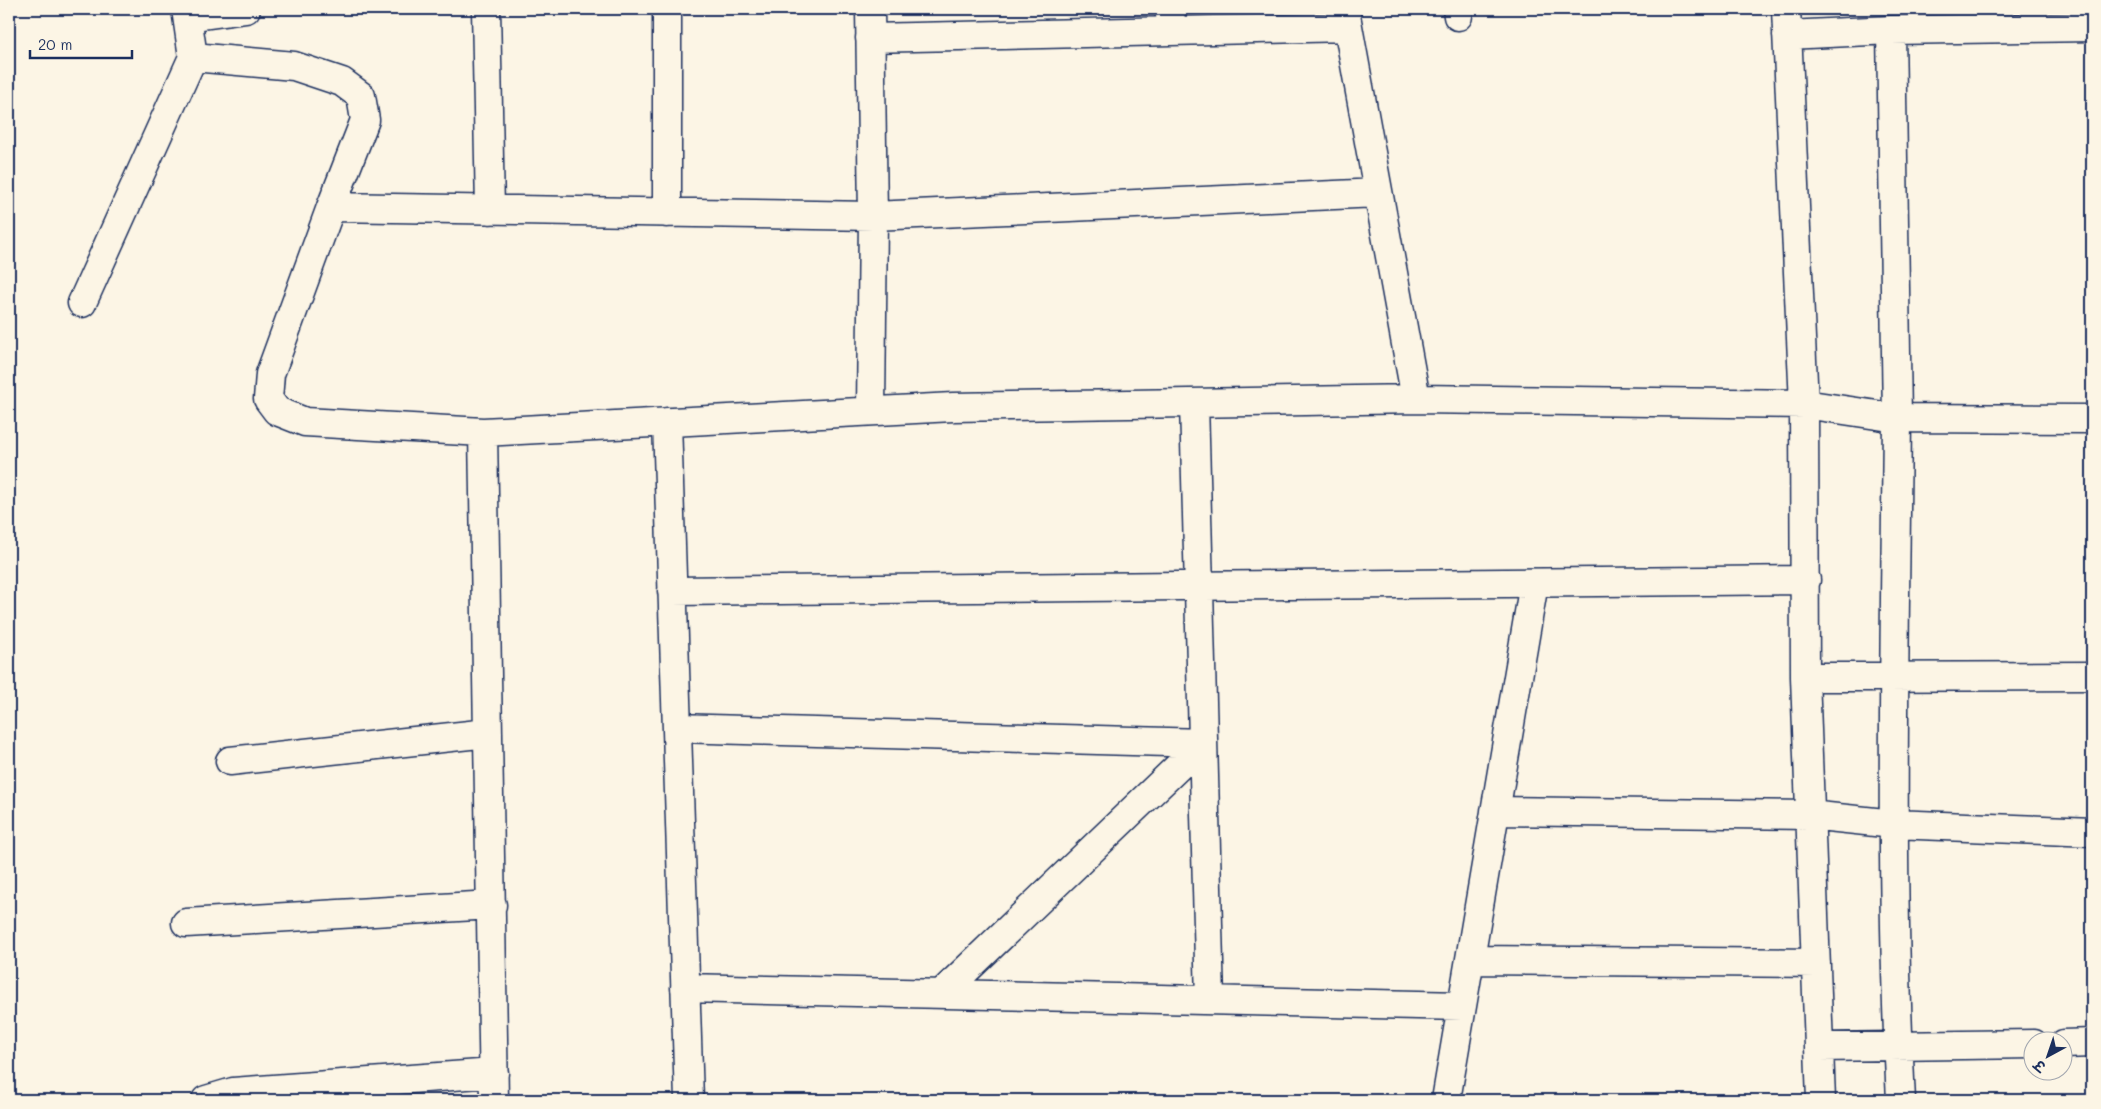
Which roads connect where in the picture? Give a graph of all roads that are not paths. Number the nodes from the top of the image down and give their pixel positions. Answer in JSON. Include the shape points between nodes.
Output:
{"nodes":[{"id":1,"x":246,"y":9,"type":"edge"},
{"id":2,"x":486,"y":9,"type":"edge"},
{"id":3,"x":667,"y":9,"type":"edge"},
{"id":4,"x":870,"y":9,"type":"edge"},
{"id":5,"x":187,"y":13,"type":"edge"},
{"id":6,"x":1347,"y":18,"type":"edge"},
{"id":7,"x":1171,"y":20,"type":"edge"},
{"id":8,"x":1786,"y":22,"type":"edge"},
{"id":9,"x":2092,"y":27,"type":"edge"},
{"id":10,"x":1891,"y":30,"type":"junction"},
{"id":11,"x":870,"y":38,"type":"junction"},
{"id":12,"x":193,"y":57,"type":"junction"},
{"id":13,"x":1378,"y":193,"type":"junction"},
{"id":14,"x":331,"y":208,"type":"junction"},
{"id":15,"x":490,"y":210,"type":"junction"},
{"id":16,"x":667,"y":213,"type":"junction"},
{"id":17,"x":873,"y":216,"type":"junction"},
{"id":18,"x":82,"y":303,"type":"dead end"},
{"id":19,"x":1416,"y":399,"type":"junction"},
{"id":20,"x":1194,"y":403,"type":"junction"},
{"id":21,"x":1804,"y":404,"type":"junction"},
{"id":22,"x":872,"y":411,"type":"junction"},
{"id":23,"x":1897,"y":418,"type":"junction"},
{"id":24,"x":2092,"y":420,"type":"edge"},
{"id":25,"x":667,"y":422,"type":"junction"},
{"id":26,"x":483,"y":432,"type":"junction"},
{"id":27,"x":1806,"y":580,"type":"junction"},
{"id":28,"x":1534,"y":583,"type":"junction"},
{"id":29,"x":1200,"y":586,"type":"junction"},
{"id":30,"x":672,"y":590,"type":"junction"},
{"id":31,"x":1804,"y":676,"type":"junction"},
{"id":32,"x":2092,"y":676,"type":"edge"},
{"id":33,"x":1895,"y":677,"type":"junction"},
{"id":34,"x":677,"y":728,"type":"junction"},
{"id":35,"x":488,"y":732,"type":"junction"},
{"id":36,"x":1204,"y":743,"type":"junction"},
{"id":37,"x":230,"y":761,"type":"dead end"},
{"id":38,"x":1495,"y":811,"type":"junction"},
{"id":39,"x":1809,"y":815,"type":"junction"},
{"id":40,"x":1894,"y":824,"type":"junction"},
{"id":41,"x":2092,"y":832,"type":"edge"},
{"id":42,"x":492,"y":905,"type":"junction"},
{"id":43,"x":186,"y":924,"type":"dead end"},
{"id":44,"x":1470,"y":960,"type":"junction"},
{"id":45,"x":1816,"y":963,"type":"junction"},
{"id":46,"x":685,"y":988,"type":"junction"},
{"id":47,"x":942,"y":994,"type":"junction"},
{"id":48,"x":1210,"y":1000,"type":"junction"},
{"id":49,"x":1462,"y":1006,"type":"junction"},
{"id":50,"x":2092,"y":1043,"type":"edge"},
{"id":51,"x":2024,"y":1044,"type":"edge"},
{"id":52,"x":2074,"y":1044,"type":"edge"},
{"id":53,"x":1898,"y":1046,"type":"junction"},
{"id":54,"x":1820,"y":1048,"type":"junction"},
{"id":55,"x":494,"y":1073,"type":"junction"},
{"id":56,"x":206,"y":1100,"type":"edge"},
{"id":57,"x":494,"y":1100,"type":"edge"},
{"id":58,"x":689,"y":1100,"type":"edge"},
{"id":59,"x":1446,"y":1100,"type":"edge"},
{"id":60,"x":1821,"y":1100,"type":"edge"},
{"id":61,"x":1901,"y":1100,"type":"edge"}],
"edges":[{"from":1,"to":5,"type":"street"},
{"from":2,"to":15,"type":"street"},
{"from":3,"to":16,"type":"street"},
{"from":4,"to":11,"type":"street"},
{"from":5,"to":12,"type":"street"},
{"from":6,"to":7,"type":"street"},
{"from":6,"to":13,"type":"street"},
{"from":7,"to":11,"type":"street"},
{"from":8,"to":10,"type":"street"},
{"from":8,"to":21,"type":"street"},
{"from":9,"to":10,"type":"street"},
{"from":10,"to":23,"type":"street"},
{"from":11,"to":17,"type":"street"},
{"from":12,"to":14,"type":"street","via":[[294,66],[342,82],[361,96],[366,120]]},
{"from":12,"to":18,"type":"street"},
{"from":13,"to":17,"type":"street"},
{"from":13,"to":19,"type":"street"},
{"from":14,"to":15,"type":"street"},
{"from":14,"to":26,"type":"street","via":[[270,374],[268,399],[277,411],[305,422]]},
{"from":15,"to":16,"type":"street"},
{"from":16,"to":17,"type":"street"},
{"from":17,"to":22,"type":"street"},
{"from":19,"to":20,"type":"street"},
{"from":19,"to":21,"type":"street"},
{"from":20,"to":22,"type":"street"},
{"from":20,"to":29,"type":"street"},
{"from":21,"to":23,"type":"street"},
{"from":21,"to":27,"type":"street"},
{"from":22,"to":25,"type":"street"},
{"from":23,"to":24,"type":"street"},
{"from":23,"to":33,"type":"street"},
{"from":25,"to":26,"type":"street"},
{"from":25,"to":30,"type":"street"},
{"from":26,"to":35,"type":"street"},
{"from":27,"to":28,"type":"street"},
{"from":27,"to":31,"type":"street"},
{"from":28,"to":29,"type":"street"},
{"from":28,"to":38,"type":"street"},
{"from":29,"to":30,"type":"street"},
{"from":29,"to":36,"type":"street"},
{"from":30,"to":34,"type":"street"},
{"from":31,"to":33,"type":"street"},
{"from":31,"to":39,"type":"street"},
{"from":32,"to":33,"type":"street"},
{"from":33,"to":40,"type":"street"},
{"from":34,"to":36,"type":"street"},
{"from":34,"to":46,"type":"street"},
{"from":35,"to":37,"type":"street"},
{"from":35,"to":42,"type":"street"},
{"from":36,"to":47,"type":"street"},
{"from":36,"to":48,"type":"street"},
{"from":38,"to":39,"type":"street"},
{"from":38,"to":44,"type":"street"},
{"from":39,"to":40,"type":"street"},
{"from":39,"to":45,"type":"street"},
{"from":40,"to":41,"type":"street"},
{"from":40,"to":53,"type":"street"},
{"from":42,"to":43,"type":"street"},
{"from":42,"to":55,"type":"street"},
{"from":44,"to":45,"type":"street"},
{"from":44,"to":49,"type":"street"},
{"from":45,"to":54,"type":"street"},
{"from":46,"to":47,"type":"street"},
{"from":46,"to":58,"type":"street"},
{"from":47,"to":48,"type":"street"},
{"from":48,"to":49,"type":"street"},
{"from":49,"to":59,"type":"street"},
{"from":50,"to":52,"type":"street"},
{"from":51,"to":53,"type":"street"},
{"from":53,"to":54,"type":"street"},
{"from":53,"to":61,"type":"street"},
{"from":54,"to":60,"type":"street"},
{"from":55,"to":56,"type":"street","via":[[233,1092]]},
{"from":55,"to":57,"type":"street"}]}
